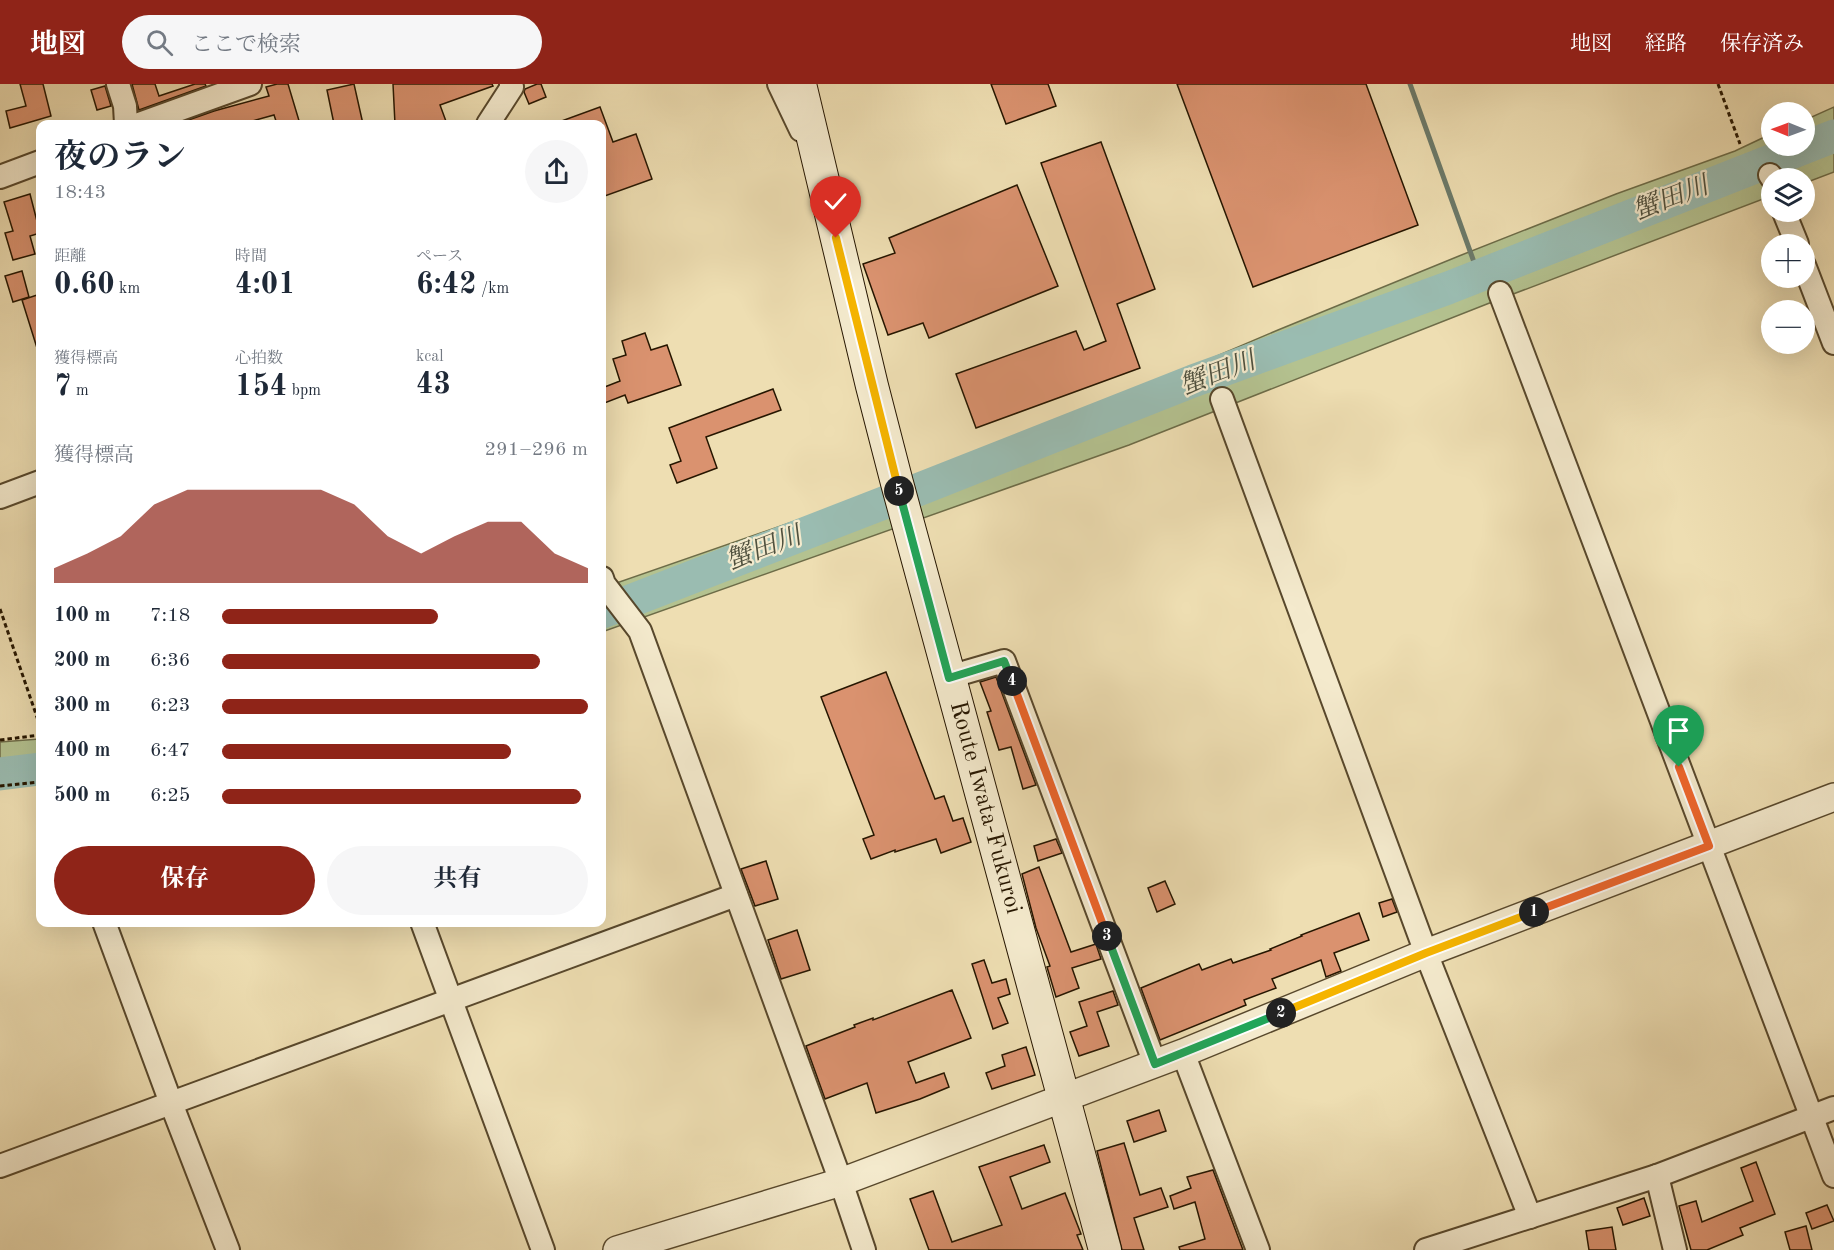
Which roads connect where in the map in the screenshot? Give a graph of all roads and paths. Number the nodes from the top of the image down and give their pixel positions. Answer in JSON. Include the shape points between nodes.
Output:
{"nodes":[{"id":1,"x":118,"y":84,"type":"edge"},
{"id":2,"x":250,"y":84,"type":"edge"},
{"id":3,"x":511,"y":84,"type":"edge"},
{"id":4,"x":779,"y":84,"type":"edge"},
{"id":5,"x":800,"y":84,"type":"edge"},
{"id":6,"x":1718,"y":84,"type":"edge"},
{"id":7,"x":212,"y":91,"type":"edge"},
{"id":8,"x":126,"y":120,"type":"edge"},
{"id":9,"x":152,"y":120,"type":"edge"},
{"id":10,"x":491,"y":120,"type":"edge"},
{"id":11,"x":1740,"y":144,"type":"dead end"},
{"id":12,"x":36,"y":164,"type":"edge"},
{"id":13,"x":818,"y":164,"type":"junction"},
{"id":14,"x":0,"y":177,"type":"edge"},
{"id":15,"x":1813,"y":288,"type":"edge"},
{"id":16,"x":1500,"y":293,"type":"dead end"},
{"id":17,"x":1834,"y":343,"type":"edge"},
{"id":18,"x":1222,"y":399,"type":"dead end"},
{"id":19,"x":36,"y":484,"type":"edge"},
{"id":20,"x":0,"y":497,"type":"edge"},
{"id":21,"x":606,"y":587,"type":"edge"},
{"id":22,"x":0,"y":609,"type":"edge"},
{"id":23,"x":949,"y":678,"type":"junction"},
{"id":24,"x":36,"y":714,"type":"edge"},
{"id":25,"x":36,"y":736,"type":"edge"},
{"id":26,"x":0,"y":740,"type":"edge"},
{"id":27,"x":36,"y":782,"type":"edge"},
{"id":28,"x":0,"y":786,"type":"edge"},
{"id":29,"x":1834,"y":797,"type":"edge"},
{"id":30,"x":1709,"y":846,"type":"junction"},
{"id":31,"x":736,"y":895,"type":"junction"},
{"id":32,"x":106,"y":927,"type":"edge"},
{"id":33,"x":424,"y":927,"type":"edge"},
{"id":34,"x":1426,"y":953,"type":"junction"},
{"id":35,"x":449,"y":999,"type":"junction"},
{"id":36,"x":1183,"y":1053,"type":"junction"},
{"id":37,"x":1155,"y":1064,"type":"junction"},
{"id":38,"x":1063,"y":1099,"type":"junction"},
{"id":39,"x":171,"y":1103,"type":"junction"},
{"id":40,"x":1834,"y":1108,"type":"edge"},
{"id":41,"x":1812,"y":1116,"type":"junction"},
{"id":42,"x":0,"y":1166,"type":"edge"},
{"id":43,"x":1657,"y":1176,"type":"junction"},
{"id":44,"x":1834,"y":1176,"type":"edge"},
{"id":45,"x":841,"y":1182,"type":"junction"},
{"id":46,"x":1530,"y":1216,"type":"junction"},
{"id":47,"x":1462,"y":1244,"type":"edge"},
{"id":48,"x":228,"y":1250,"type":"edge"},
{"id":49,"x":543,"y":1250,"type":"edge"},
{"id":50,"x":617,"y":1250,"type":"edge"},
{"id":51,"x":864,"y":1250,"type":"edge"},
{"id":52,"x":1105,"y":1250,"type":"edge"},
{"id":53,"x":1258,"y":1250,"type":"edge"},
{"id":54,"x":1426,"y":1250,"type":"edge"},
{"id":55,"x":1675,"y":1250,"type":"edge"}],
"edges":[{"from":1,"to":8,"type":"street"},
{"from":2,"to":7,"type":"street"},
{"from":3,"to":10,"type":"street"},
{"from":4,"to":13,"type":"street"},
{"from":5,"to":13,"type":"main road","name":"Route Iwata-Fukuroi"},
{"from":6,"to":11,"type":"path"},
{"from":7,"to":9,"type":"street"},
{"from":12,"to":14,"type":"street"},
{"from":13,"to":23,"type":"main road","name":"Route Iwata-Fukuroi"},
{"from":15,"to":17,"type":"street"},
{"from":16,"to":30,"type":"street"},
{"from":18,"to":34,"type":"street"},
{"from":19,"to":20,"type":"street"},
{"from":21,"to":31,"type":"street","via":[[640,631]]},
{"from":22,"to":24,"type":"path"},
{"from":23,"to":37,"type":"street","via":[[1004,661]]},
{"from":23,"to":38,"type":"main road","name":"Route Iwata-Fukuroi"},
{"from":25,"to":26,"type":"path"},
{"from":27,"to":28,"type":"path"},
{"from":29,"to":30,"type":"street"},
{"from":30,"to":34,"type":"street"},
{"from":30,"to":41,"type":"street"},
{"from":31,"to":35,"type":"street"},
{"from":31,"to":45,"type":"street"},
{"from":32,"to":39,"type":"street"},
{"from":33,"to":35,"type":"street"},
{"from":34,"to":36,"type":"street"},
{"from":34,"to":46,"type":"street"},
{"from":35,"to":39,"type":"street"},
{"from":35,"to":49,"type":"street"},
{"from":36,"to":37,"type":"street"},
{"from":36,"to":53,"type":"street"},
{"from":37,"to":38,"type":"street"},
{"from":38,"to":45,"type":"street"},
{"from":38,"to":52,"type":"main road","name":"Route Iwata-Fukuroi"},
{"from":39,"to":42,"type":"street"},
{"from":39,"to":48,"type":"street"},
{"from":40,"to":41,"type":"street"},
{"from":41,"to":43,"type":"street"},
{"from":41,"to":44,"type":"street"},
{"from":43,"to":46,"type":"street"},
{"from":43,"to":55,"type":"street"},
{"from":45,"to":50,"type":"street"},
{"from":45,"to":51,"type":"street"},
{"from":46,"to":47,"type":"street"},
{"from":47,"to":54,"type":"street"}]}
